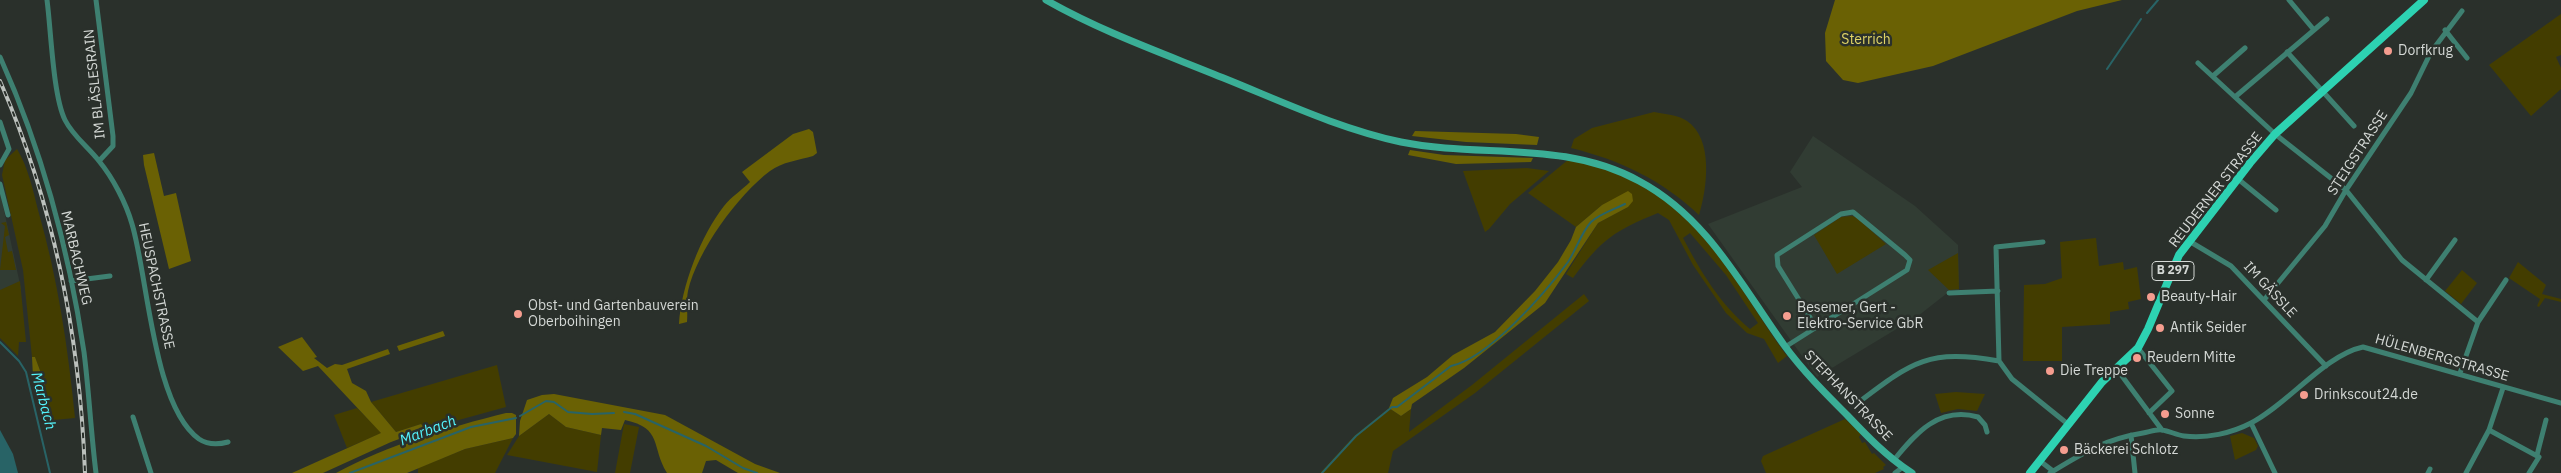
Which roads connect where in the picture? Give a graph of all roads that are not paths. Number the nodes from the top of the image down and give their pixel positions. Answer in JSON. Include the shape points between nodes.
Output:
{"nodes":[{"id":1,"x":47,"y":0,"type":"edge"},
{"id":2,"x":96,"y":0,"type":"edge"},
{"id":3,"x":1046,"y":0,"type":"edge"},
{"id":4,"x":2289,"y":0,"type":"edge"},
{"id":5,"x":2424,"y":0,"type":"edge"},
{"id":6,"x":2462,"y":10,"type":"dead end"},
{"id":7,"x":2327,"y":19,"type":"dead end"},
{"id":8,"x":2314,"y":30,"type":"junction"},
{"id":9,"x":2445,"y":30,"type":"junction"},
{"id":10,"x":2246,"y":48,"type":"dead end"},
{"id":11,"x":2287,"y":52,"type":"junction"},
{"id":12,"x":0,"y":57,"type":"edge"},
{"id":13,"x":2467,"y":58,"type":"dead end"},
{"id":14,"x":2198,"y":62,"type":"dead end"},
{"id":15,"x":2213,"y":76,"type":"junction"},
{"id":16,"x":2322,"y":92,"type":"junction"},
{"id":17,"x":2235,"y":97,"type":"junction"},
{"id":18,"x":0,"y":122,"type":"edge"},
{"id":19,"x":2354,"y":126,"type":"dead end"},
{"id":20,"x":2275,"y":134,"type":"junction"},
{"id":21,"x":99,"y":161,"type":"junction"},
{"id":22,"x":0,"y":165,"type":"edge"},
{"id":23,"x":2238,"y":179,"type":"junction"},
{"id":24,"x":0,"y":184,"type":"edge"},
{"id":25,"x":2346,"y":190,"type":"junction"},
{"id":26,"x":2276,"y":210,"type":"dead end"},
{"id":27,"x":8,"y":215,"type":"dead end"},
{"id":28,"x":2455,"y":240,"type":"dead end"},
{"id":29,"x":2188,"y":241,"type":"junction"},
{"id":30,"x":2043,"y":242,"type":"dead end"},
{"id":31,"x":110,"y":276,"type":"dead end"},
{"id":32,"x":2426,"y":280,"type":"junction"},
{"id":33,"x":2506,"y":280,"type":"dead end"},
{"id":34,"x":71,"y":281,"type":"junction"},
{"id":35,"x":1998,"y":291,"type":"junction"},
{"id":36,"x":1949,"y":293,"type":"dead end"},
{"id":37,"x":2264,"y":300,"type":"junction"},
{"id":38,"x":2478,"y":322,"type":"junction"},
{"id":39,"x":1816,"y":327,"type":"junction"},
{"id":40,"x":1785,"y":347,"type":"junction"},
{"id":41,"x":2138,"y":348,"type":"junction"},
{"id":42,"x":1999,"y":361,"type":"junction"},
{"id":43,"x":2326,"y":366,"type":"junction"},
{"id":44,"x":2116,"y":368,"type":"junction"},
{"id":45,"x":2460,"y":372,"type":"junction"},
{"id":46,"x":2503,"y":388,"type":"junction"},
{"id":47,"x":1859,"y":402,"type":"dead end"},
{"id":48,"x":2561,"y":403,"type":"edge"},
{"id":49,"x":2149,"y":413,"type":"junction"},
{"id":50,"x":133,"y":417,"type":"dead end"},
{"id":51,"x":2546,"y":420,"type":"dead end"},
{"id":52,"x":2251,"y":423,"type":"junction"},
{"id":53,"x":2069,"y":425,"type":"junction"},
{"id":54,"x":2162,"y":430,"type":"junction"},
{"id":55,"x":2489,"y":430,"type":"junction"},
{"id":56,"x":1987,"y":432,"type":"dead end"},
{"id":57,"x":2131,"y":435,"type":"junction"},
{"id":58,"x":228,"y":442,"type":"dead end"},
{"id":59,"x":2537,"y":455,"type":"junction"},
{"id":60,"x":1894,"y":460,"type":"junction"},
{"id":61,"x":2040,"y":461,"type":"junction"},
{"id":62,"x":1903,"y":467,"type":"junction"},
{"id":63,"x":2051,"y":472,"type":"edge"},
{"id":64,"x":96,"y":473,"type":"edge"},
{"id":65,"x":151,"y":473,"type":"edge"},
{"id":66,"x":1895,"y":473,"type":"edge"},
{"id":67,"x":1912,"y":473,"type":"edge"},
{"id":68,"x":2030,"y":473,"type":"edge"},
{"id":69,"x":2135,"y":473,"type":"edge"},
{"id":70,"x":2276,"y":473,"type":"edge"},
{"id":71,"x":2466,"y":473,"type":"edge"},
{"id":72,"x":2529,"y":473,"type":"edge"}],
"edges":[{"from":1,"to":21,"type":"street","name":"HEUSPACHSTRASSE","via":[[61,109],[69,127]]},
{"from":2,"to":21,"type":"street","name":"IM BLÄSLESRAIN","via":[[113,136],[113,146]]},
{"from":3,"to":40,"type":"street","name":"STEPHANSTRASSE","via":[[1121,37],[1363,132],[1428,146],[1549,153],[1606,166],[1636,179],[1688,216],[1717,247]]},
{"from":4,"to":8,"type":"street"},
{"from":5,"to":16,"type":"main road","name":"REUDERNER STRASSE","number":"B 297"},
{"from":6,"to":9,"type":"street","name":"STEIGSTRASSE"},
{"from":7,"to":8,"type":"street"},
{"from":8,"to":11,"type":"street"},
{"from":9,"to":13,"type":"street"},
{"from":9,"to":25,"type":"street","name":"STEIGSTRASSE","via":[[2411,93]]},
{"from":10,"to":15,"type":"street"},
{"from":11,"to":16,"type":"street"},
{"from":11,"to":17,"type":"street"},
{"from":12,"to":34,"type":"street","name":"MARBACHWEG","via":[[37,150]]},
{"from":14,"to":15,"type":"street"},
{"from":15,"to":17,"type":"street"},
{"from":16,"to":19,"type":"street"},
{"from":16,"to":20,"type":"main road","name":"REUDERNER STRASSE","number":"B 297"},
{"from":17,"to":20,"type":"street"},
{"from":18,"to":22,"type":"street","via":[[8,149]]},
{"from":20,"to":23,"type":"main road","name":"REUDERNER STRASSE","number":"B 297"},
{"from":20,"to":25,"type":"street"},
{"from":21,"to":58,"type":"street","name":"HEUSPACHSTRASSE","via":[[132,224],[154,336],[174,404],[198,438],[207,444]]},
{"from":23,"to":26,"type":"street"},
{"from":23,"to":29,"type":"main road","name":"REUDERNER STRASSE","number":"B 297"},
{"from":24,"to":27,"type":"street"},
{"from":25,"to":32,"type":"street","via":[[2402,260]]},
{"from":25,"to":37,"type":"street","name":"STEIGSTRASSE","via":[[2325,226]]},
{"from":28,"to":32,"type":"street"},
{"from":29,"to":37,"type":"street","name":"IM GÄSSLE","via":[[2231,266]]},
{"from":29,"to":41,"type":"main road","name":"REUDERNER STRASSE","number":"B 297"},
{"from":30,"to":35,"type":"street","via":[[1996,247]]},
{"from":31,"to":34,"type":"street"},
{"from":32,"to":38,"type":"street"},
{"from":33,"to":38,"type":"street"},
{"from":34,"to":64,"type":"street","name":"MARBACHWEG","via":[[89,393]]},
{"from":35,"to":36,"type":"street"},
{"from":35,"to":42,"type":"street"},
{"from":37,"to":43,"type":"street","name":"IM GÄSSLE"},
{"from":38,"to":45,"type":"street"},
{"from":39,"to":39,"type":"street","via":[[1778,266],[1778,254],[1841,214],[1853,212],[1910,260],[1907,270]]},
{"from":39,"to":40,"type":"street"},
{"from":40,"to":60,"type":"street","name":"STEPHANSTRASSE","via":[[1832,400]]},
{"from":41,"to":44,"type":"main road","name":"REUDERNER STRASSE","number":"B 297"},
{"from":41,"to":49,"type":"street","via":[[2172,390]]},
{"from":42,"to":47,"type":"street","via":[[1949,355],[1921,362],[1902,369]]},
{"from":42,"to":53,"type":"street","via":[[2012,379]]},
{"from":43,"to":45,"type":"street","name":"HÜLENBERGSTRASSE","via":[[2345,352],[2363,347]]},
{"from":43,"to":52,"type":"street","name":"HÜLENBERGSTRASSE","via":[[2286,400]]},
{"from":44,"to":49,"type":"street"},
{"from":44,"to":53,"type":"main road","name":"REUDERNER STRASSE","number":"B 297"},
{"from":45,"to":46,"type":"street","name":"HÜLENBERGSTRASSE"},
{"from":46,"to":48,"type":"street","name":"HÜLENBERGSTRASSE"},
{"from":46,"to":55,"type":"street"},
{"from":49,"to":54,"type":"street"},
{"from":50,"to":65,"type":"street"},
{"from":51,"to":59,"type":"street"},
{"from":52,"to":54,"type":"street","name":"HÜLENBERGSTRASSE","via":[[2210,436],[2187,436]]},
{"from":52,"to":70,"type":"street"},
{"from":53,"to":61,"type":"main road","name":"REUDERNER STRASSE","number":"B 297"},
{"from":54,"to":57,"type":"street","name":"HÜLENBERGSTRASSE"},
{"from":55,"to":59,"type":"street"},
{"from":55,"to":71,"type":"street"},
{"from":56,"to":60,"type":"street","name":"STEPHANSTRASSE","via":[[1983,421],[1975,416],[1942,417],[1922,428]]},
{"from":57,"to":63,"type":"street","name":"HÜLENBERGSTRASSE","via":[[2094,446]]},
{"from":57,"to":69,"type":"street"},
{"from":59,"to":72,"type":"street","via":[[2539,457]]},
{"from":60,"to":62,"type":"street","name":"STEPHANSTRASSE"},
{"from":61,"to":63,"type":"street","name":"HÜLENBERGSTRASSE"},
{"from":61,"to":68,"type":"main road","name":"REUDERNER STRASSE","number":"B 297"},
{"from":62,"to":66,"type":"street"},
{"from":62,"to":67,"type":"street","name":"STEPHANSTRASSE"}]}
